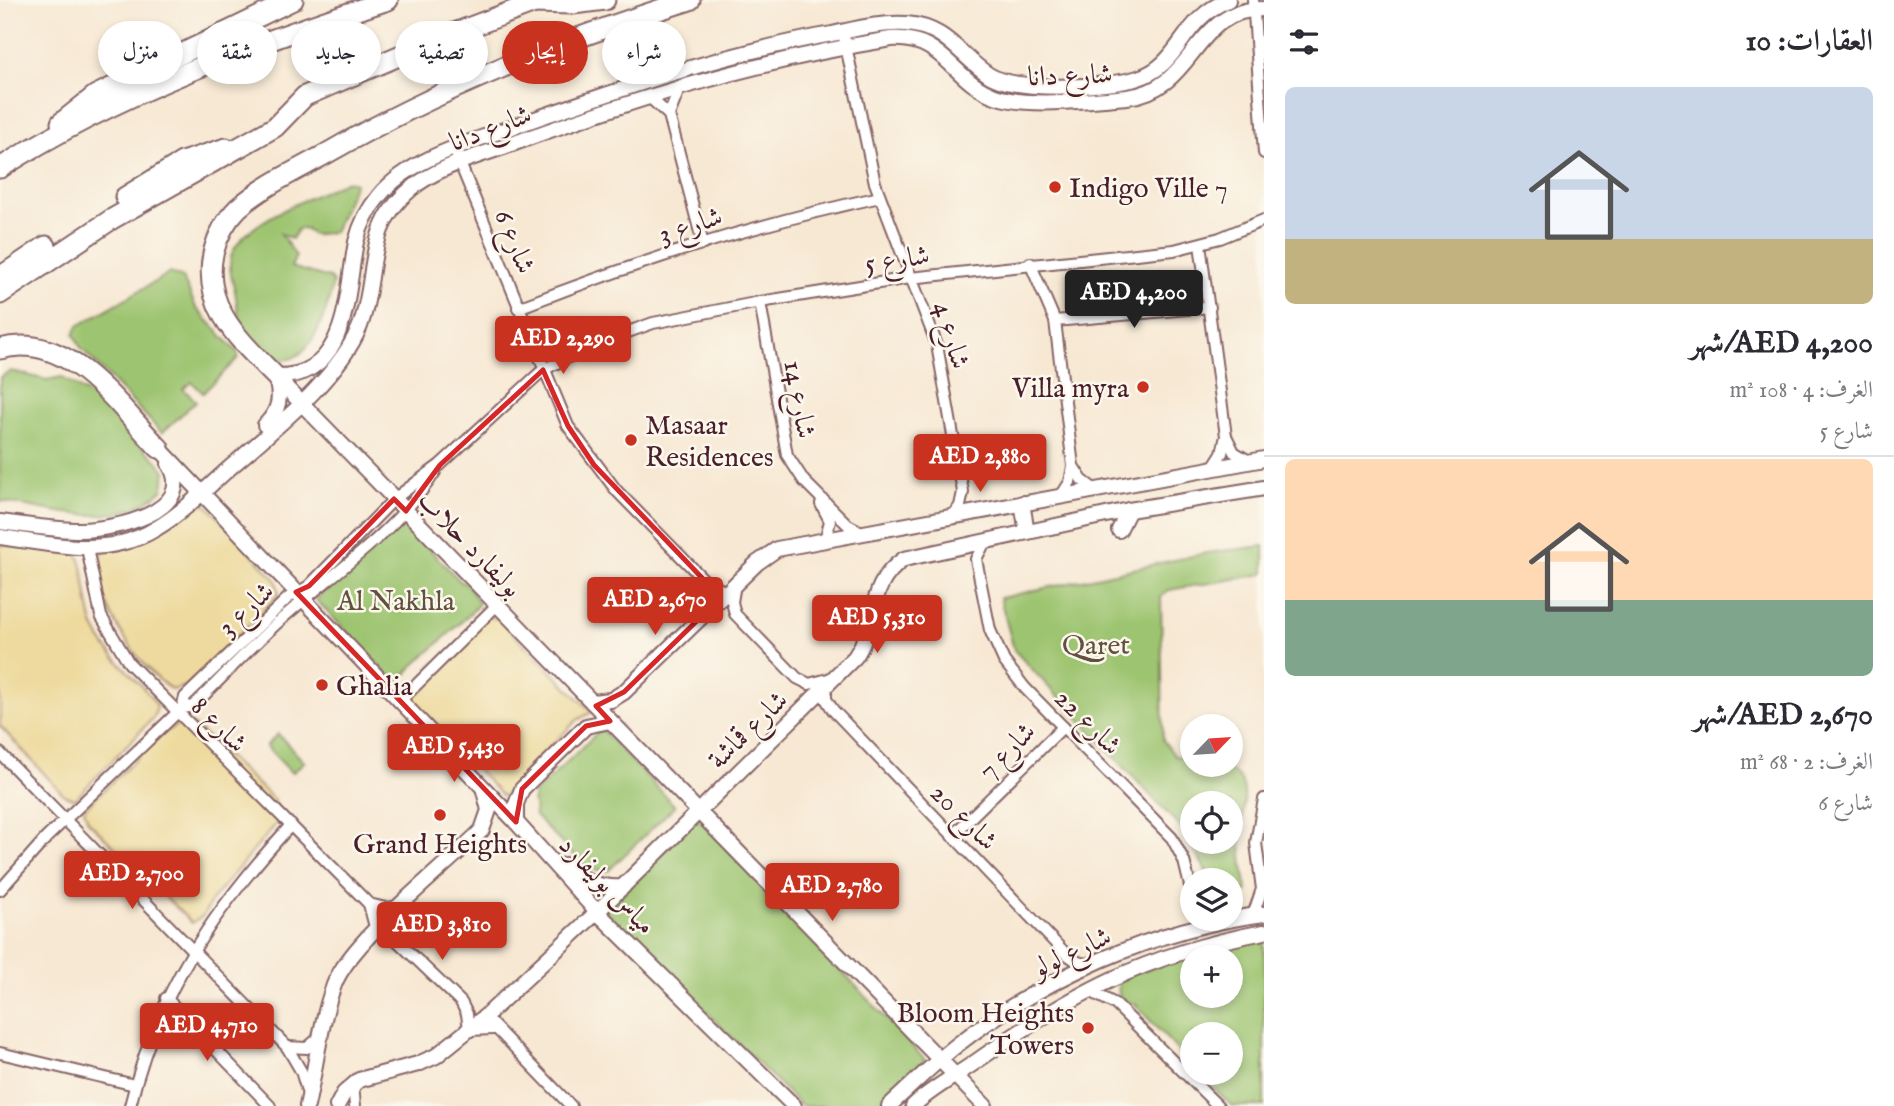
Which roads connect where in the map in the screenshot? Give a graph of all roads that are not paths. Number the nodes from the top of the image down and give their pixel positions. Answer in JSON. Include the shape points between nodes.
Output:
{"nodes":[{"id":1,"x":293,"y":0,"type":"edge"},
{"id":2,"x":388,"y":0,"type":"edge"},
{"id":3,"x":605,"y":0,"type":"edge"},
{"id":4,"x":690,"y":0,"type":"edge"},
{"id":5,"x":1228,"y":0,"type":"edge"},
{"id":6,"x":538,"y":1,"type":"edge"},
{"id":7,"x":1257,"y":6,"type":"edge"},
{"id":8,"x":843,"y":32,"type":"junction"},
{"id":9,"x":846,"y":48,"type":"junction"},
{"id":10,"x":680,"y":87,"type":"junction"},
{"id":11,"x":649,"y":97,"type":"junction"},
{"id":12,"x":669,"y":115,"type":"junction"},
{"id":13,"x":47,"y":140,"type":"junction"},
{"id":14,"x":242,"y":146,"type":"junction"},
{"id":15,"x":1264,"y":153,"type":"edge"},
{"id":16,"x":457,"y":157,"type":"junction"},
{"id":17,"x":0,"y":168,"type":"edge"},
{"id":18,"x":880,"y":197,"type":"junction"},
{"id":19,"x":1264,"y":220,"type":"edge"},
{"id":20,"x":703,"y":244,"type":"junction"},
{"id":21,"x":1200,"y":244,"type":"junction"},
{"id":22,"x":1030,"y":263,"type":"junction"},
{"id":23,"x":0,"y":277,"type":"edge"},
{"id":24,"x":910,"y":278,"type":"junction"},
{"id":25,"x":0,"y":294,"type":"edge"},
{"id":26,"x":760,"y":302,"type":"junction"},
{"id":27,"x":1210,"y":307,"type":"junction"},
{"id":28,"x":518,"y":308,"type":"junction"},
{"id":29,"x":1055,"y":321,"type":"junction"},
{"id":30,"x":0,"y":349,"type":"edge"},
{"id":31,"x":543,"y":370,"type":"junction"},
{"id":32,"x":275,"y":376,"type":"junction"},
{"id":33,"x":300,"y":402,"type":"junction"},
{"id":34,"x":1226,"y":436,"type":"junction"},
{"id":35,"x":159,"y":448,"type":"junction"},
{"id":36,"x":248,"y":451,"type":"junction"},
{"id":37,"x":1264,"y":459,"type":"edge"},
{"id":38,"x":1249,"y":461,"type":"junction"},
{"id":39,"x":440,"y":465,"type":"junction"},
{"id":40,"x":1073,"y":466,"type":"junction"},
{"id":41,"x":1213,"y":467,"type":"junction"},
{"id":42,"x":1264,"y":488,"type":"edge"},
{"id":43,"x":1094,"y":489,"type":"junction"},
{"id":44,"x":963,"y":492,"type":"junction"},
{"id":45,"x":202,"y":493,"type":"junction"},
{"id":46,"x":817,"y":495,"type":"junction"},
{"id":47,"x":1061,"y":496,"type":"junction"},
{"id":48,"x":394,"y":499,"type":"junction"},
{"id":49,"x":1022,"y":503,"type":"junction"},
{"id":50,"x":986,"y":510,"type":"junction"},
{"id":51,"x":1129,"y":510,"type":"junction"},
{"id":52,"x":406,"y":511,"type":"junction"},
{"id":53,"x":952,"y":517,"type":"junction"},
{"id":54,"x":0,"y":522,"type":"edge"},
{"id":55,"x":1119,"y":530,"type":"dead end"},
{"id":56,"x":1027,"y":532,"type":"junction"},
{"id":57,"x":867,"y":534,"type":"junction"},
{"id":58,"x":0,"y":537,"type":"edge"},
{"id":59,"x":825,"y":540,"type":"junction"},
{"id":60,"x":986,"y":540,"type":"junction"},
{"id":61,"x":954,"y":546,"type":"junction"},
{"id":62,"x":87,"y":548,"type":"junction"},
{"id":63,"x":977,"y":566,"type":"junction"},
{"id":64,"x":706,"y":582,"type":"junction"},
{"id":65,"x":730,"y":588,"type":"junction"},
{"id":66,"x":300,"y":597,"type":"junction"},
{"id":67,"x":497,"y":605,"type":"junction"},
{"id":68,"x":709,"y":609,"type":"junction"},
{"id":69,"x":830,"y":682,"type":"junction"},
{"id":70,"x":399,"y":702,"type":"junction"},
{"id":71,"x":592,"y":702,"type":"junction"},
{"id":72,"x":806,"y":705,"type":"junction"},
{"id":73,"x":832,"y":710,"type":"junction"},
{"id":74,"x":180,"y":711,"type":"junction"},
{"id":75,"x":611,"y":721,"type":"junction"},
{"id":76,"x":1063,"y":727,"type":"junction"},
{"id":77,"x":0,"y":753,"type":"edge"},
{"id":78,"x":484,"y":789,"type":"junction"},
{"id":79,"x":1264,"y":799,"type":"edge"},
{"id":80,"x":698,"y":811,"type":"junction"},
{"id":81,"x":66,"y":819,"type":"junction"},
{"id":82,"x":516,"y":822,"type":"junction"},
{"id":83,"x":291,"y":825,"type":"junction"},
{"id":84,"x":952,"y":836,"type":"junction"},
{"id":85,"x":546,"y":855,"type":"junction"},
{"id":86,"x":1261,"y":858,"type":"edge"},
{"id":87,"x":1186,"y":868,"type":"edge"},
{"id":88,"x":623,"y":887,"type":"junction"},
{"id":89,"x":0,"y":890,"type":"edge"},
{"id":90,"x":1263,"y":891,"type":"edge"},
{"id":91,"x":369,"y":904,"type":"junction"},
{"id":92,"x":403,"y":905,"type":"junction"},
{"id":93,"x":597,"y":912,"type":"junction"},
{"id":94,"x":1259,"y":915,"type":"edge"},
{"id":95,"x":1180,"y":929,"type":"edge"},
{"id":96,"x":376,"y":931,"type":"junction"},
{"id":97,"x":1264,"y":932,"type":"edge"},
{"id":98,"x":193,"y":952,"type":"junction"},
{"id":99,"x":1065,"y":953,"type":"junction"},
{"id":100,"x":1094,"y":965,"type":"junction"},
{"id":101,"x":1117,"y":975,"type":"junction"},
{"id":102,"x":1062,"y":981,"type":"junction"},
{"id":103,"x":1088,"y":990,"type":"junction"},
{"id":104,"x":166,"y":998,"type":"junction"},
{"id":105,"x":1115,"y":1003,"type":"junction"},
{"id":106,"x":491,"y":1021,"type":"junction"},
{"id":107,"x":469,"y":1030,"type":"junction"},
{"id":108,"x":322,"y":1035,"type":"junction"},
{"id":109,"x":287,"y":1047,"type":"junction"},
{"id":110,"x":0,"y":1053,"type":"edge"},
{"id":111,"x":940,"y":1060,"type":"junction"},
{"id":112,"x":955,"y":1075,"type":"junction"},
{"id":113,"x":353,"y":1084,"type":"junction"},
{"id":114,"x":135,"y":1085,"type":"junction"},
{"id":115,"x":308,"y":1102,"type":"edge"},
{"id":116,"x":915,"y":1104,"type":"edge"},
{"id":117,"x":130,"y":1106,"type":"edge"},
{"id":118,"x":270,"y":1106,"type":"edge"},
{"id":119,"x":337,"y":1106,"type":"edge"},
{"id":120,"x":355,"y":1106,"type":"edge"},
{"id":121,"x":571,"y":1106,"type":"edge"},
{"id":122,"x":794,"y":1106,"type":"edge"},
{"id":123,"x":889,"y":1106,"type":"edge"},
{"id":124,"x":985,"y":1106,"type":"edge"},
{"id":125,"x":1218,"y":1106,"type":"edge"}],
"edges":[{"from":1,"to":13,"type":"highway","via":[[96,95]]},
{"from":2,"to":13,"type":"highway","via":[[157,83]]},
{"from":3,"to":6,"type":"highway","via":[[573,4]]},
{"from":4,"to":32,"type":"highway","via":[[540,51],[440,93],[271,185],[238,209],[216,243],[214,294],[232,331]]},
{"from":5,"to":8,"type":"street","name":"شارع دانا","via":[[1195,20],[1160,67],[1122,81],[1011,85],[986,73],[957,45],[928,29],[894,24]]},
{"from":6,"to":14,"type":"highway","via":[[305,96],[284,121]]},
{"from":7,"to":9,"type":"street","name":"شارع دانا","via":[[1216,24],[1168,82],[1129,97],[1011,101],[975,86],[945,56],[923,43],[900,39]]},
{"from":7,"to":15,"type":"street"},
{"from":8,"to":9,"type":"street","name":"شارع 4"},
{"from":8,"to":16,"type":"street","name":"شارع دانا","via":[[692,68],[557,111]]},
{"from":9,"to":10,"type":"street","name":"شارع دانا"},
{"from":9,"to":18,"type":"street","name":"شارع 4"},
{"from":10,"to":11,"type":"street","name":"شارع دانا"},
{"from":10,"to":12,"type":"street"},
{"from":11,"to":12,"type":"street"},
{"from":11,"to":16,"type":"street","name":"شارع دانا"},
{"from":12,"to":20,"type":"street"},
{"from":13,"to":17,"type":"highway"},
{"from":14,"to":23,"type":"highway","via":[[205,152],[182,162]]},
{"from":14,"to":25,"type":"highway","via":[[112,219]]},
{"from":16,"to":28,"type":"street","name":"شارع 6"},
{"from":16,"to":32,"type":"street","name":"شارع دانا","via":[[411,169],[379,196],[359,232],[350,297],[330,347],[307,370]]},
{"from":16,"to":33,"type":"street","name":"شارع دانا","via":[[420,182],[389,212],[376,243],[367,302],[354,338]]},
{"from":18,"to":20,"type":"street","name":"شارع 3"},
{"from":18,"to":24,"type":"street","name":"شارع 4"},
{"from":19,"to":21,"type":"street","name":"شارع 5"},
{"from":20,"to":28,"type":"street","name":"شارع 3"},
{"from":21,"to":22,"type":"street","name":"شارع 5"},
{"from":21,"to":27,"type":"street"},
{"from":22,"to":24,"type":"street","name":"شارع 5"},
{"from":22,"to":29,"type":"street"},
{"from":24,"to":26,"type":"street","name":"شارع 5"},
{"from":24,"to":44,"type":"street","name":"شارع 4","via":[[937,345]]},
{"from":26,"to":31,"type":"street","name":"شارع 5","via":[[622,333]]},
{"from":26,"to":46,"type":"street","name":"شارع 14","via":[[787,455]]},
{"from":27,"to":29,"type":"street"},
{"from":27,"to":34,"type":"street"},
{"from":28,"to":31,"type":"street","name":"شارع 6"},
{"from":29,"to":40,"type":"street"},
{"from":30,"to":35,"type":"highway","via":[[30,345],[66,356]]},
{"from":31,"to":39,"type":"street","name":"شارع 3"},
{"from":31,"to":64,"type":"street","name":"شارع 6","via":[[568,426],[594,465]]},
{"from":32,"to":33,"type":"street","name":"بوليفارد حلاب"},
{"from":32,"to":36,"type":"street","name":"شارع دانا","via":[[278,405]]},
{"from":33,"to":36,"type":"street","name":"شارع دانا"},
{"from":33,"to":48,"type":"street","name":"بوليفارد حلاب"},
{"from":34,"to":38,"type":"street","via":[[1234,452]]},
{"from":34,"to":41,"type":"street"},
{"from":35,"to":45,"type":"street","name":"مياس بوليفارد"},
{"from":35,"to":54,"type":"street","via":[[173,471],[176,487],[168,502],[145,516],[114,527],[82,530]]},
{"from":36,"to":45,"type":"street","name":"شارع دانا"},
{"from":37,"to":38,"type":"street"},
{"from":38,"to":41,"type":"street"},
{"from":39,"to":48,"type":"street","name":"شارع 3"},
{"from":39,"to":52,"type":"street","name":"شارع 3"},
{"from":40,"to":43,"type":"street"},
{"from":40,"to":47,"type":"street"},
{"from":41,"to":43,"type":"street"},
{"from":42,"to":51,"type":"street","name":"شارع قماشة"},
{"from":43,"to":47,"type":"street"},
{"from":44,"to":50,"type":"street","via":[[972,504]]},
{"from":44,"to":53,"type":"street"},
{"from":45,"to":62,"type":"street","name":"شارع دانا","via":[[147,534]]},
{"from":45,"to":66,"type":"street","name":"مياس بوليفارد"},
{"from":46,"to":57,"type":"street","name":"شارع 14","via":[[848,524]]},
{"from":46,"to":59,"type":"street","name":"شارع 14","via":[[830,521]]},
{"from":47,"to":49,"type":"street"},
{"from":48,"to":52,"type":"street","name":"بوليفارد حلاب"},
{"from":48,"to":66,"type":"street","name":"شارع 3"},
{"from":49,"to":50,"type":"street"},
{"from":49,"to":56,"type":"street"},
{"from":50,"to":53,"type":"street"},
{"from":51,"to":55,"type":"street"},
{"from":51,"to":56,"type":"street","name":"شارع قماشة"},
{"from":52,"to":66,"type":"street","name":"شارع 3"},
{"from":52,"to":67,"type":"street","name":"بوليفارد حلاب"},
{"from":53,"to":57,"type":"street"},
{"from":56,"to":60,"type":"street","name":"شارع قماشة"},
{"from":57,"to":59,"type":"street"},
{"from":58,"to":62,"type":"street","name":"شارع دانا"},
{"from":59,"to":65,"type":"street","via":[[777,549]]},
{"from":60,"to":61,"type":"street","name":"شارع قماشة"},
{"from":60,"to":63,"type":"street","via":[[978,552]]},
{"from":61,"to":63,"type":"street","via":[[968,553]]},
{"from":61,"to":69,"type":"street","name":"شارع قماشة","via":[[915,554],[885,575],[864,641]]},
{"from":62,"to":74,"type":"street","name":"شارع 8","via":[[95,596],[110,635],[130,663]]},
{"from":63,"to":76,"type":"street","name":"شارع 22","via":[[990,631],[1004,661]]},
{"from":64,"to":65,"type":"street","name":"شارع 6"},
{"from":64,"to":68,"type":"street"},
{"from":65,"to":68,"type":"street"},
{"from":65,"to":69,"type":"street","via":[[735,614],[797,678],[809,684]]},
{"from":66,"to":70,"type":"street","name":"مياس بوليفارد"},
{"from":66,"to":74,"type":"street","name":"شارع 3","via":[[187,694]]},
{"from":67,"to":70,"type":"street"},
{"from":67,"to":71,"type":"street","name":"بوليفارد حلاب"},
{"from":68,"to":71,"type":"street","via":[[618,697]]},
{"from":69,"to":72,"type":"street","name":"شارع قماشة"},
{"from":69,"to":73,"type":"street","name":"شارع 20","via":[[826,699]]},
{"from":70,"to":78,"type":"street","name":"مياس بوليفارد"},
{"from":71,"to":75,"type":"street","name":"بوليفارد حلاب"},
{"from":72,"to":73,"type":"street"},
{"from":72,"to":80,"type":"street","name":"شارع قماشة"},
{"from":73,"to":84,"type":"street","name":"شارع 20"},
{"from":74,"to":81,"type":"street","name":"شارع 3"},
{"from":74,"to":83,"type":"street","name":"شارع 8"},
{"from":75,"to":80,"type":"street","name":"بوليفارد حلاب"},
{"from":75,"to":82,"type":"street","via":[[586,726],[522,789]]},
{"from":76,"to":84,"type":"street","name":"شارع 7"},
{"from":76,"to":87,"type":"street","name":"شارع 22","via":[[1172,838]]},
{"from":77,"to":81,"type":"street"},
{"from":78,"to":82,"type":"street","name":"مياس بوليفارد"},
{"from":78,"to":92,"type":"street","via":[[489,810],[482,830]]},
{"from":79,"to":86,"type":"street","via":[[1257,828]]},
{"from":80,"to":88,"type":"street","name":"شارع قماشة"},
{"from":80,"to":111,"type":"street","name":"بوليفارد حلاب"},
{"from":81,"to":89,"type":"street"},
{"from":81,"to":98,"type":"street"},
{"from":82,"to":85,"type":"street","name":"مياس بوليفارد"},
{"from":83,"to":91,"type":"street","name":"شارع 8"},
{"from":83,"to":98,"type":"street","via":[[238,885]]},
{"from":84,"to":99,"type":"street","name":"شارع 20"},
{"from":85,"to":88,"type":"street","via":[[588,882]]},
{"from":85,"to":93,"type":"street","name":"مياس بوليفارد"},
{"from":86,"to":90,"type":"street"},
{"from":88,"to":93,"type":"street","name":"شارع قماشة"},
{"from":90,"to":94,"type":"street"},
{"from":91,"to":92,"type":"street"},
{"from":91,"to":96,"type":"street"},
{"from":92,"to":96,"type":"street"},
{"from":93,"to":106,"type":"street","name":"شارع قماشة"},
{"from":93,"to":122,"type":"street","name":"مياس بوليفارد"},
{"from":95,"to":100,"type":"street","name":"شارع لولو"},
{"from":96,"to":107,"type":"street","via":[[390,934],[461,1002]]},
{"from":96,"to":108,"type":"street","via":[[340,972]]},
{"from":97,"to":101,"type":"street","name":"شارع لولو","via":[[1198,946]]},
{"from":98,"to":104,"type":"street"},
{"from":98,"to":109,"type":"street"},
{"from":99,"to":100,"type":"street","name":"شارع 20"},
{"from":99,"to":102,"type":"street"},
{"from":100,"to":102,"type":"street","name":"شارع لولو"},
{"from":101,"to":103,"type":"street","name":"شارع لولو"},
{"from":101,"to":105,"type":"street"},
{"from":102,"to":111,"type":"street","name":"شارع لولو","via":[[1000,1015]]},
{"from":103,"to":105,"type":"street"},
{"from":103,"to":112,"type":"street","name":"شارع لولو","via":[[1020,1029]]},
{"from":104,"to":114,"type":"street"},
{"from":104,"to":118,"type":"street"},
{"from":105,"to":125,"type":"street"},
{"from":106,"to":107,"type":"street","name":"شارع قماشة"},
{"from":106,"to":121,"type":"street"},
{"from":107,"to":113,"type":"street","name":"شارع قماشة","via":[[428,1059]]},
{"from":108,"to":109,"type":"street","via":[[307,1048]]},
{"from":108,"to":115,"type":"street"},
{"from":109,"to":115,"type":"street","via":[[301,1071]]},
{"from":110,"to":114,"type":"street"},
{"from":111,"to":112,"type":"street","name":"بوليفارد حلاب"},
{"from":111,"to":123,"type":"street","name":"شارع لولو"},
{"from":112,"to":116,"type":"street","name":"شارع لولو"},
{"from":112,"to":124,"type":"street","name":"بوليفارد حلاب"},
{"from":113,"to":119,"type":"street"},
{"from":113,"to":120,"type":"street"},
{"from":114,"to":117,"type":"street"}]}
